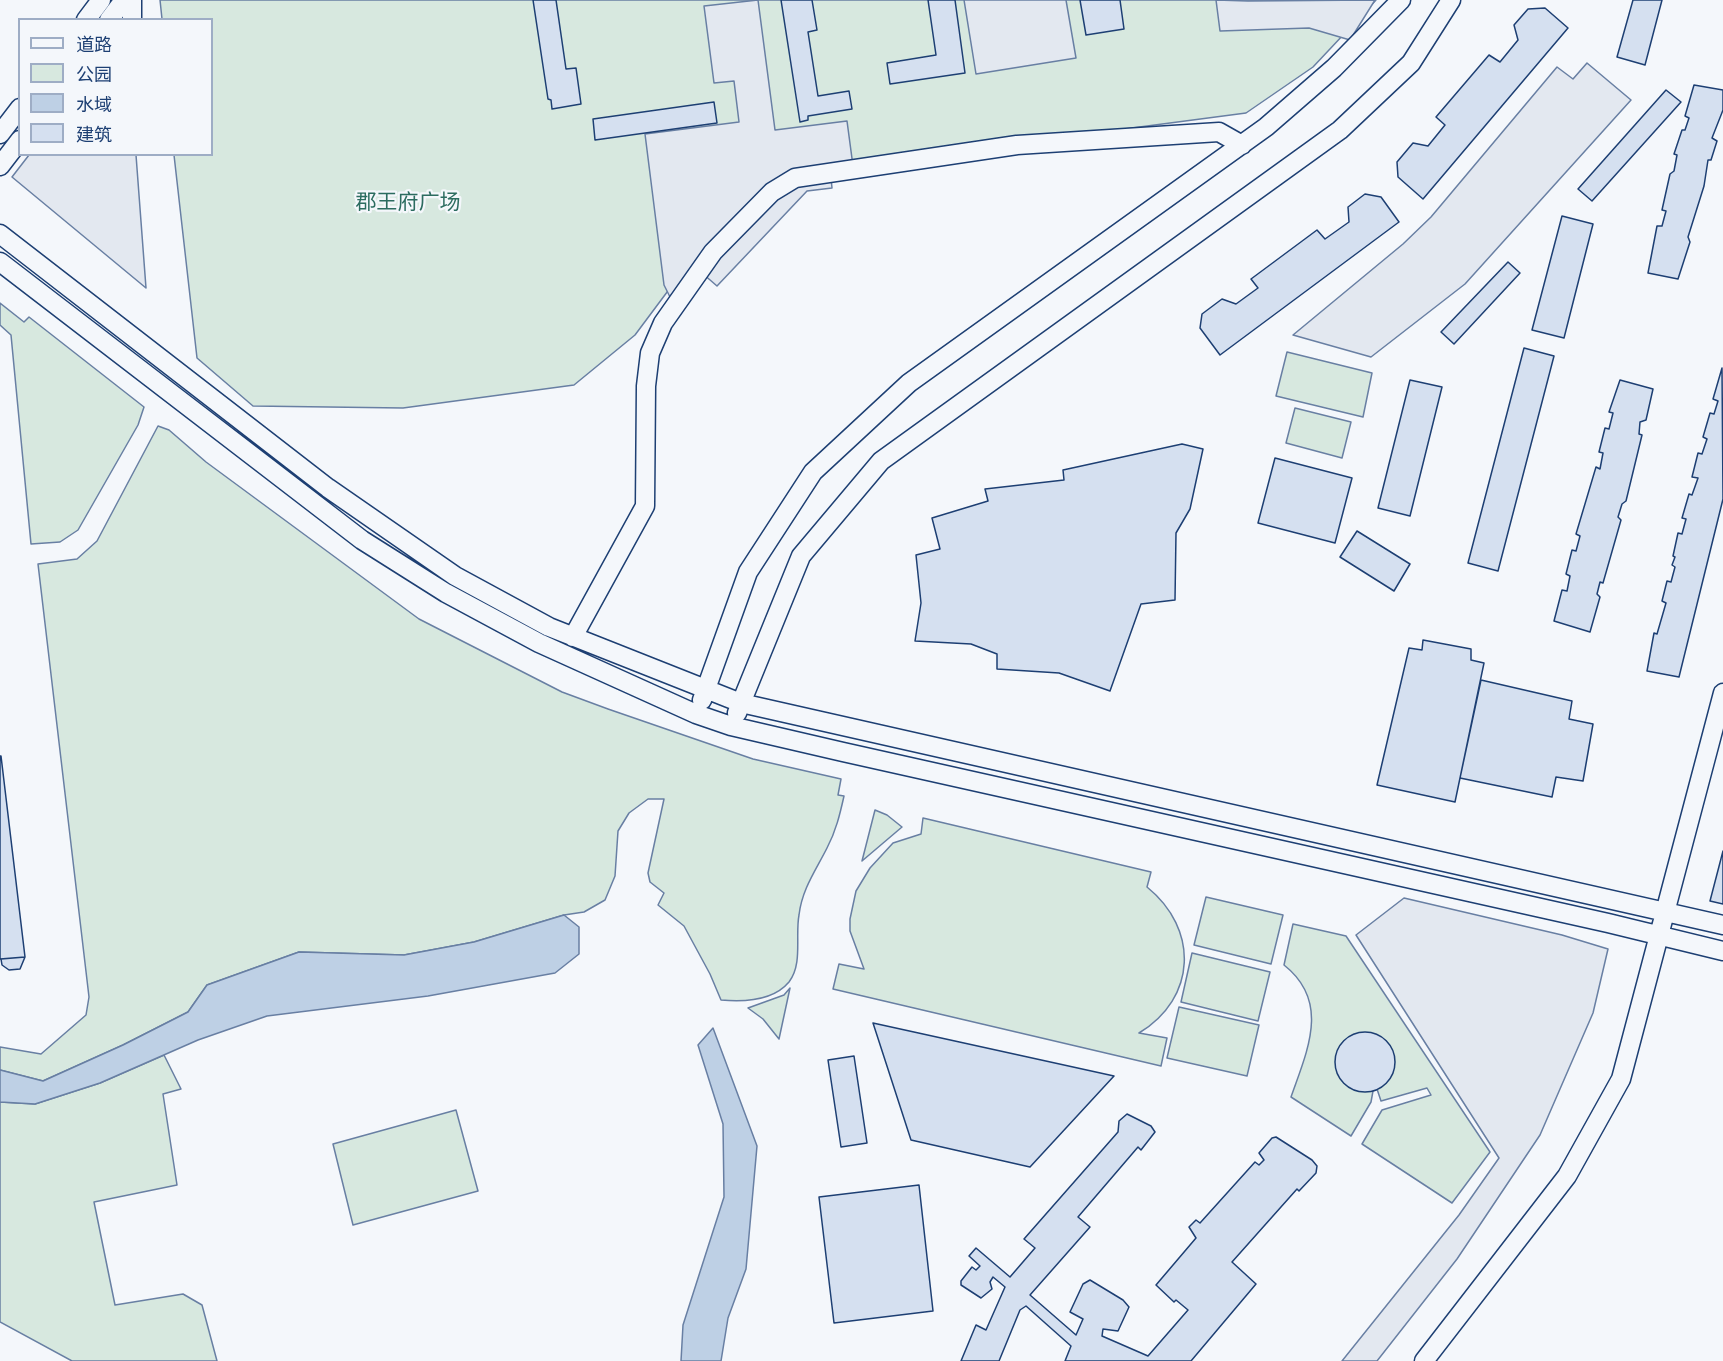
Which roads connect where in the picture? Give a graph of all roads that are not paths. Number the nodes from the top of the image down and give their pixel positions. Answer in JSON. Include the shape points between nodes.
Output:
{"nodes":[{"id":1,"x":101,"y":0,"type":"edge"},
{"id":2,"x":124,"y":0,"type":"edge"},
{"id":3,"x":132,"y":0,"type":"edge"},
{"id":4,"x":1401,"y":0,"type":"edge"},
{"id":5,"x":1450,"y":0,"type":"edge"},
{"id":6,"x":88,"y":18,"type":"edge"},
{"id":7,"x":110,"y":18,"type":"edge"},
{"id":8,"x":132,"y":18,"type":"edge"},
{"id":9,"x":18,"y":111,"type":"edge"},
{"id":10,"x":0,"y":134,"type":"edge"},
{"id":11,"x":18,"y":143,"type":"edge"},
{"id":12,"x":1242,"y":144,"type":"junction"},
{"id":13,"x":0,"y":166,"type":"edge"},
{"id":14,"x":0,"y":234,"type":"edge"},
{"id":15,"x":0,"y":262,"type":"edge"},
{"id":16,"x":573,"y":637,"type":"junction"},
{"id":17,"x":706,"y":690,"type":"junction"},
{"id":18,"x":1723,"y":693,"type":"edge"},
{"id":19,"x":741,"y":703,"type":"junction"},
{"id":20,"x":696,"y":714,"type":"junction"},
{"id":21,"x":731,"y":726,"type":"junction"},
{"id":22,"x":1665,"y":912,"type":"junction"},
{"id":23,"x":1723,"y":925,"type":"edge"},
{"id":24,"x":1659,"y":935,"type":"junction"},
{"id":25,"x":1723,"y":951,"type":"edge"},
{"id":26,"x":1424,"y":1361,"type":"edge"}],
"edges":[{"from":1,"to":6,"type":"street"},
{"from":2,"to":7,"type":"street"},
{"from":3,"to":8,"type":"street"},
{"from":4,"to":12,"type":"street","via":[[1335,69]]},
{"from":5,"to":19,"type":"street","via":[[1411,63],[1340,130],[881,460],[801,556]]},
{"from":9,"to":10,"type":"street"},
{"from":11,"to":13,"type":"street"},
{"from":12,"to":16,"type":"street","via":[[1219,132],[1017,145],[795,178],[772,192],[713,252],[663,323],[650,353],[646,386],[645,506]]},
{"from":12,"to":17,"type":"street","via":[[909,383],[813,472],[748,572]]},
{"from":14,"to":16,"type":"street","via":[[337,494],[455,576]]},
{"from":15,"to":20,"type":"street","via":[[362,540],[446,593],[539,643]]},
{"from":16,"to":17,"type":"street"},
{"from":17,"to":19,"type":"street"},
{"from":17,"to":20,"type":"street"},
{"from":18,"to":22,"type":"street"},
{"from":19,"to":21,"type":"street"},
{"from":19,"to":22,"type":"street"},
{"from":20,"to":21,"type":"street"},
{"from":21,"to":24,"type":"street"},
{"from":22,"to":23,"type":"street"},
{"from":22,"to":24,"type":"street"},
{"from":24,"to":25,"type":"street"},
{"from":24,"to":26,"type":"street","via":[[1621,1078],[1573,1166]]}]}
